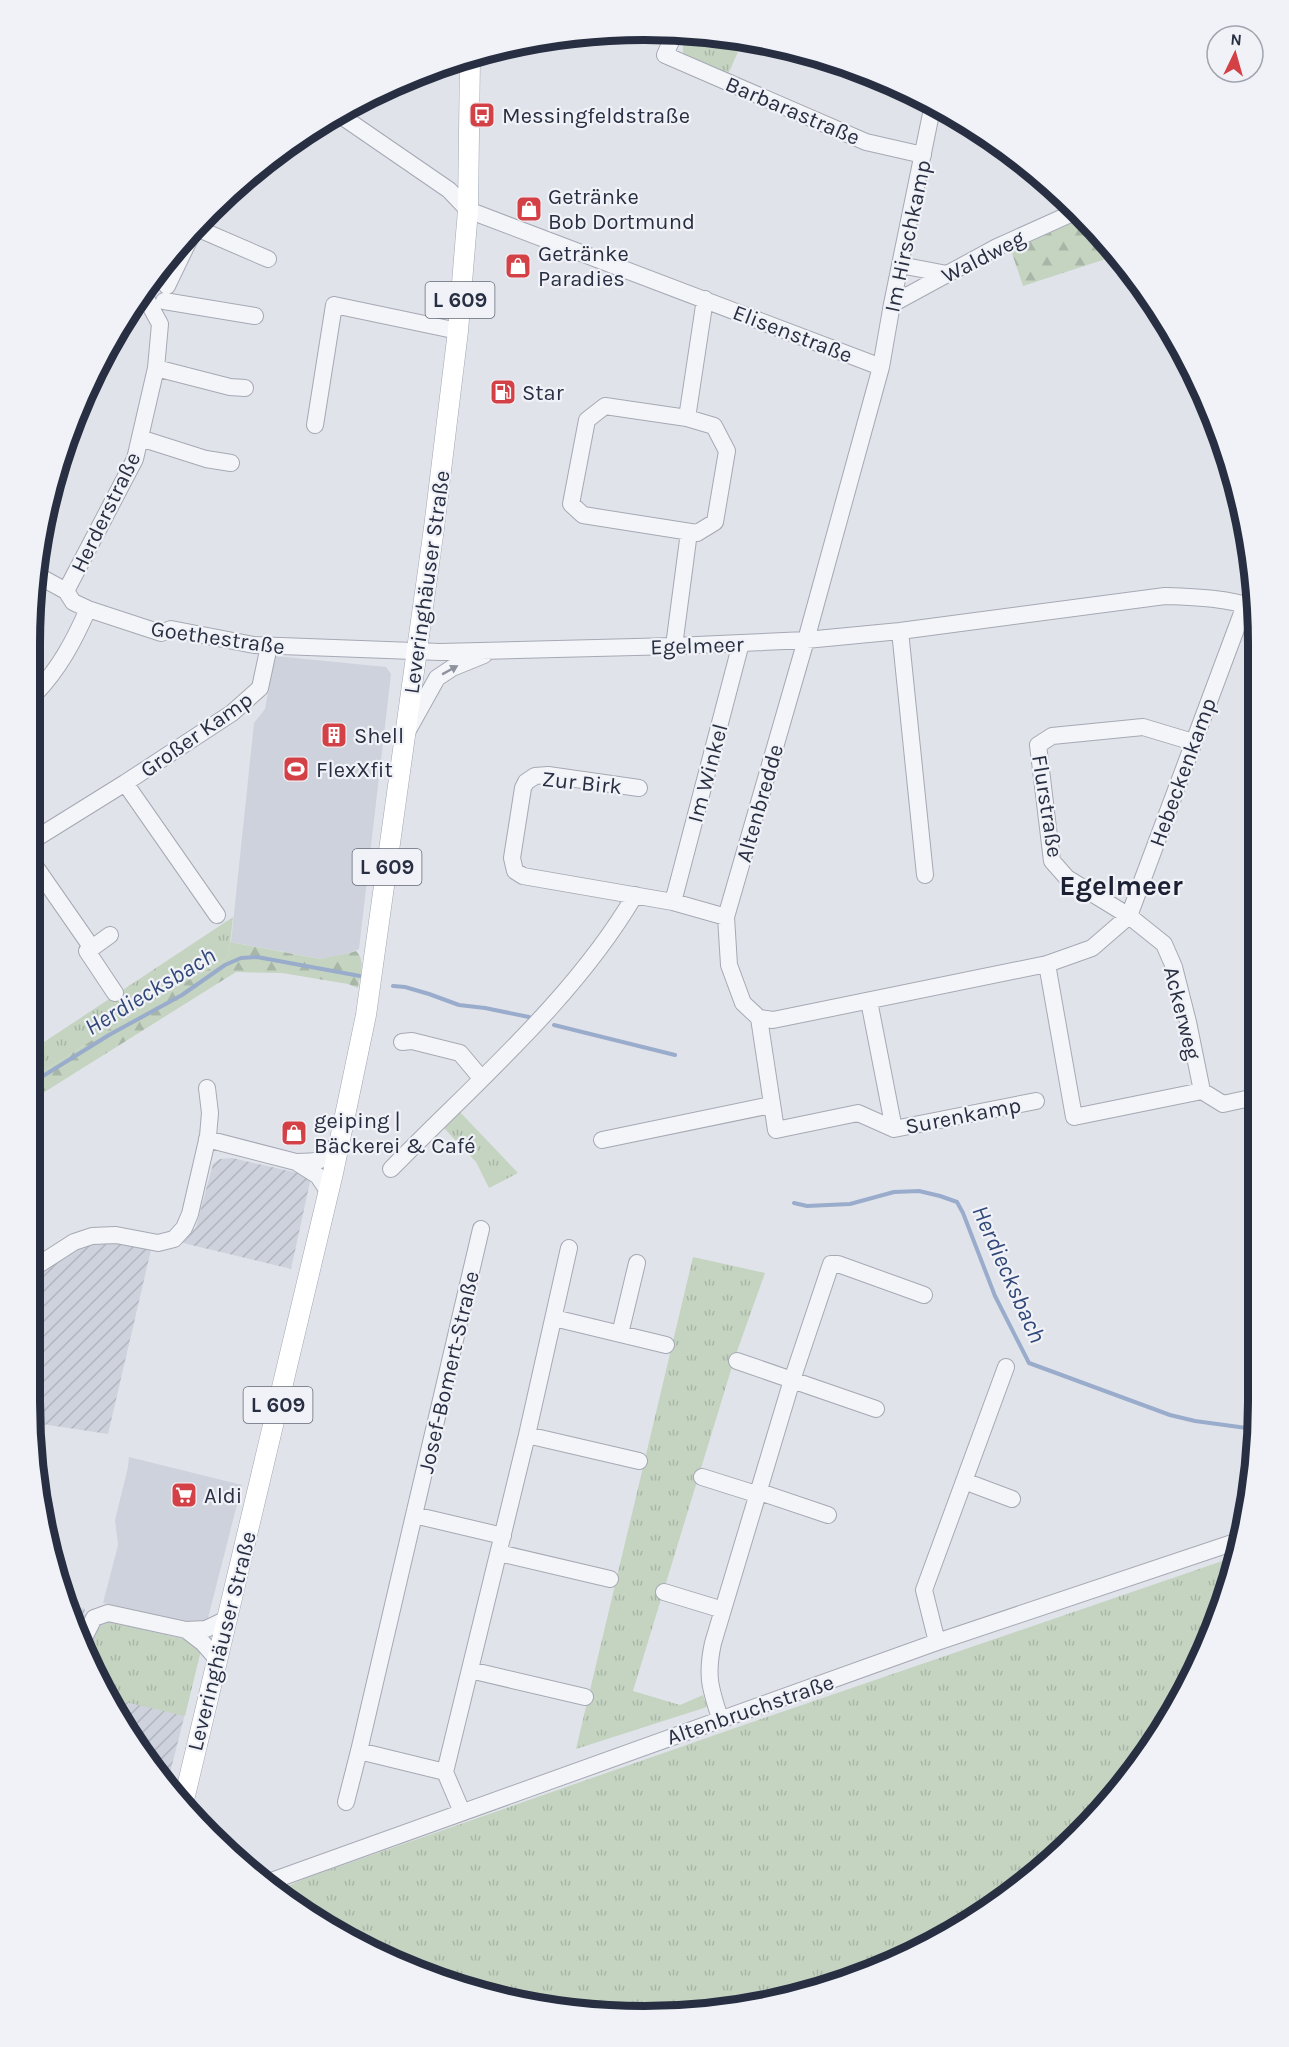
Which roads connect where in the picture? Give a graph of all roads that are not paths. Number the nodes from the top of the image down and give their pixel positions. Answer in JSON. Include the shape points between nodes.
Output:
{"nodes":[{"id":1,"x":671,"y":41,"type":"edge"},
{"id":2,"x":470,"y":67,"type":"edge"},
{"id":3,"x":931,"y":113,"type":"edge"},
{"id":4,"x":346,"y":119,"type":"edge"},
{"id":5,"x":923,"y":155,"type":"junction"},
{"id":6,"x":468,"y":210,"type":"junction"},
{"id":7,"x":1070,"y":215,"type":"edge"},
{"id":8,"x":203,"y":232,"type":"edge"},
{"id":9,"x":183,"y":255,"type":"edge"},
{"id":10,"x":268,"y":259,"type":"dead end"},
{"id":11,"x":900,"y":265,"type":"junction"},
{"id":12,"x":946,"y":274,"type":"junction"},
{"id":13,"x":705,"y":299,"type":"junction"},
{"id":14,"x":147,"y":301,"type":"edge"},
{"id":15,"x":892,"y":304,"type":"junction"},
{"id":16,"x":255,"y":316,"type":"dead end"},
{"id":17,"x":458,"y":331,"type":"junction"},
{"id":18,"x":881,"y":367,"type":"junction"},
{"id":19,"x":156,"y":368,"type":"junction"},
{"id":20,"x":245,"y":388,"type":"dead end"},
{"id":21,"x":687,"y":418,"type":"junction"},
{"id":22,"x":315,"y":425,"type":"dead end"},
{"id":23,"x":140,"y":438,"type":"junction"},
{"id":24,"x":231,"y":463,"type":"dead end"},
{"id":25,"x":689,"y":532,"type":"junction"},
{"id":26,"x":45,"y":579,"type":"edge"},
{"id":27,"x":66,"y":591,"type":"junction"},
{"id":28,"x":1247,"y":606,"type":"edge"},
{"id":29,"x":88,"y":609,"type":"junction"},
{"id":30,"x":1247,"y":616,"type":"edge"},
{"id":31,"x":900,"y":631,"type":"junction"},
{"id":32,"x":806,"y":640,"type":"junction"},
{"id":33,"x":741,"y":643,"type":"junction"},
{"id":34,"x":269,"y":646,"type":"junction"},
{"id":35,"x":674,"y":646,"type":"junction"},
{"id":36,"x":416,"y":650,"type":"junction"},
{"id":37,"x":494,"y":652,"type":"junction"},
{"id":38,"x":40,"y":689,"type":"edge"},
{"id":39,"x":405,"y":734,"type":"junction"},
{"id":40,"x":1193,"y":742,"type":"junction"},
{"id":41,"x":125,"y":783,"type":"junction"},
{"id":42,"x":639,"y":788,"type":"dead end"},
{"id":43,"x":40,"y":836,"type":"edge"},
{"id":44,"x":40,"y":873,"type":"edge"},
{"id":45,"x":925,"y":874,"type":"dead end"},
{"id":46,"x":635,"y":895,"type":"junction"},
{"id":47,"x":673,"y":902,"type":"junction"},
{"id":48,"x":217,"y":915,"type":"dead end"},
{"id":49,"x":1129,"y":916,"type":"junction"},
{"id":50,"x":726,"y":917,"type":"junction"},
{"id":51,"x":110,"y":935,"type":"dead end"},
{"id":52,"x":92,"y":948,"type":"junction"},
{"id":53,"x":1047,"y":964,"type":"junction"},
{"id":54,"x":115,"y":993,"type":"dead end"},
{"id":55,"x":869,"y":1001,"type":"junction"},
{"id":56,"x":759,"y":1018,"type":"junction"},
{"id":57,"x":402,"y":1042,"type":"dead end"},
{"id":58,"x":481,"y":1078,"type":"junction"},
{"id":59,"x":207,"y":1088,"type":"dead end"},
{"id":60,"x":1202,"y":1091,"type":"junction"},
{"id":61,"x":1248,"y":1099,"type":"edge"},
{"id":62,"x":1036,"y":1101,"type":"dead end"},
{"id":63,"x":771,"y":1105,"type":"junction"},
{"id":64,"x":894,"y":1129,"type":"junction"},
{"id":65,"x":341,"y":1136,"type":"junction"},
{"id":66,"x":207,"y":1139,"type":"junction"},
{"id":67,"x":602,"y":1140,"type":"dead end"},
{"id":68,"x":296,"y":1162,"type":"junction"},
{"id":69,"x":391,"y":1169,"type":"dead end"},
{"id":70,"x":328,"y":1191,"type":"junction"},
{"id":71,"x":481,"y":1229,"type":"dead end"},
{"id":72,"x":569,"y":1248,"type":"dead end"},
{"id":73,"x":40,"y":1263,"type":"edge"},
{"id":74,"x":637,"y":1263,"type":"dead end"},
{"id":75,"x":924,"y":1295,"type":"dead end"},
{"id":76,"x":554,"y":1318,"type":"junction"},
{"id":77,"x":620,"y":1334,"type":"junction"},
{"id":78,"x":666,"y":1345,"type":"dead end"},
{"id":79,"x":737,"y":1361,"type":"dead end"},
{"id":80,"x":1006,"y":1368,"type":"dead end"},
{"id":81,"x":792,"y":1380,"type":"junction"},
{"id":82,"x":876,"y":1409,"type":"dead end"},
{"id":83,"x":526,"y":1435,"type":"junction"},
{"id":84,"x":639,"y":1461,"type":"dead end"},
{"id":85,"x":702,"y":1477,"type":"dead end"},
{"id":86,"x":964,"y":1480,"type":"junction"},
{"id":87,"x":757,"y":1492,"type":"junction"},
{"id":88,"x":1012,"y":1499,"type":"dead end"},
{"id":89,"x":414,"y":1515,"type":"junction"},
{"id":90,"x":828,"y":1515,"type":"dead end"},
{"id":91,"x":502,"y":1536,"type":"junction"},
{"id":92,"x":1232,"y":1543,"type":"edge"},
{"id":93,"x":498,"y":1553,"type":"junction"},
{"id":94,"x":610,"y":1579,"type":"dead end"},
{"id":95,"x":664,"y":1592,"type":"dead end"},
{"id":96,"x":723,"y":1610,"type":"junction"},
{"id":97,"x":227,"y":1619,"type":"junction"},
{"id":98,"x":186,"y":1630,"type":"junction"},
{"id":99,"x":86,"y":1633,"type":"edge"},
{"id":100,"x":937,"y":1642,"type":"junction"},
{"id":101,"x":217,"y":1659,"type":"junction"},
{"id":102,"x":470,"y":1670,"type":"junction"},
{"id":103,"x":585,"y":1697,"type":"dead end"},
{"id":104,"x":720,"y":1718,"type":"junction"},
{"id":105,"x":359,"y":1751,"type":"junction"},
{"id":106,"x":445,"y":1772,"type":"junction"},
{"id":107,"x":185,"y":1795,"type":"edge"},
{"id":108,"x":346,"y":1802,"type":"dead end"},
{"id":109,"x":462,"y":1812,"type":"junction"},
{"id":110,"x":274,"y":1880,"type":"edge"}],
"edges":[{"from":1,"to":5,"type":"street","name":"Barbarastraße","via":[[665,55],[866,142]]},
{"from":2,"to":6,"type":"main road","name":"Leveringhäuser Straße","number":"L 609"},
{"from":3,"to":5,"type":"street","name":"Im Hirschkamp"},
{"from":4,"to":6,"type":"street","via":[[449,190]]},
{"from":5,"to":11,"type":"street","name":"Im Hirschkamp"},
{"from":6,"to":13,"type":"street","name":"Elisenstraße"},
{"from":6,"to":17,"type":"main road","name":"Leveringhäuser Straße","number":"L 609"},
{"from":7,"to":12,"type":"street","name":"Waldweg"},
{"from":8,"to":10,"type":"street"},
{"from":9,"to":16,"type":"street","via":[[166,293]]},
{"from":11,"to":12,"type":"street"},
{"from":11,"to":15,"type":"street","name":"Im Hirschkamp"},
{"from":12,"to":15,"type":"street","name":"Waldweg"},
{"from":13,"to":18,"type":"street","name":"Elisenstraße"},
{"from":13,"to":21,"type":"street","name":"Elisenstraße"},
{"from":14,"to":19,"type":"street","name":"Herderstraße","via":[[160,324]]},
{"from":15,"to":18,"type":"street","name":"Im Hirschkamp"},
{"from":17,"to":22,"type":"street","via":[[334,305]]},
{"from":17,"to":36,"type":"main road","name":"Leveringhäuser Straße","number":"L 609"},
{"from":18,"to":32,"type":"street","name":"Altenbredde"},
{"from":19,"to":20,"type":"street"},
{"from":19,"to":23,"type":"street","name":"Herderstraße"},
{"from":21,"to":25,"type":"street","via":[[714,426],[727,451],[715,522],[697,533]]},
{"from":21,"to":25,"type":"street","via":[[605,406],[587,420],[572,504],[583,514]]},
{"from":23,"to":24,"type":"street"},
{"from":23,"to":27,"type":"street","name":"Herderstraße","via":[[135,459]]},
{"from":25,"to":35,"type":"street"},
{"from":26,"to":27,"type":"street","name":"Goethestraße"},
{"from":27,"to":29,"type":"street","name":"Goethestraße","via":[[73,602]]},
{"from":28,"to":31,"type":"street","name":"Egelmeer","via":[[1165,596]]},
{"from":29,"to":34,"type":"street","name":"Goethestraße","via":[[161,633],[171,629]]},
{"from":29,"to":38,"type":"street","via":[[71,646]]},
{"from":30,"to":40,"type":"street","name":"Hebeckenkamp"},
{"from":31,"to":32,"type":"street","name":"Egelmeer"},
{"from":31,"to":45,"type":"street"},
{"from":32,"to":33,"type":"street","name":"Egelmeer"},
{"from":32,"to":50,"type":"street","name":"Altenbredde"},
{"from":33,"to":35,"type":"street","name":"Egelmeer"},
{"from":33,"to":47,"type":"street","name":"Im Winkel"},
{"from":34,"to":36,"type":"street","name":"Goethestraße"},
{"from":34,"to":41,"type":"street","name":"Großer Kamp","via":[[260,688],[232,713]]},
{"from":35,"to":37,"type":"street","name":"Egelmeer"},
{"from":36,"to":37,"type":"street","name":"Egelmeer"},
{"from":36,"to":39,"type":"main road","name":"Leveringhäuser Straße","number":"L 609"},
{"from":39,"to":37,"type":"street","name":"Egelmeer","one_way":true,"via":[[437,678]]},
{"from":39,"to":65,"type":"main road","name":"Leveringhäuser Straße","number":"L 609","via":[[366,1015]]},
{"from":40,"to":49,"type":"street","name":"Hebeckenkamp"},
{"from":40,"to":49,"type":"street","name":"Flurstraße","via":[[1143,727],[1052,736],[1038,745],[1053,861],[1067,878]]},
{"from":41,"to":43,"type":"street","name":"Großer Kamp"},
{"from":41,"to":48,"type":"street","name":"Großer Kamp"},
{"from":42,"to":46,"type":"street","name":"Zur Birk","via":[[535,776],[523,788],[512,858],[515,872],[523,876]]},
{"from":44,"to":52,"type":"street"},
{"from":46,"to":47,"type":"street"},
{"from":46,"to":58,"type":"street","via":[[616,928],[534,1027]]},
{"from":47,"to":50,"type":"street"},
{"from":49,"to":53,"type":"street","name":"Hebeckenkamp","via":[[1092,948]]},
{"from":49,"to":60,"type":"street","name":"Ackerweg","via":[[1164,944],[1188,1022]]},
{"from":50,"to":56,"type":"street","via":[[729,965],[743,1002]]},
{"from":51,"to":52,"type":"street"},
{"from":52,"to":54,"type":"street","via":[[87,951]]},
{"from":53,"to":55,"type":"street","name":"Hebeckenkamp"},
{"from":53,"to":60,"type":"street","name":"Ackerweg","via":[[1074,1117]]},
{"from":55,"to":56,"type":"street","name":"Hebeckenkamp","via":[[773,1020]]},
{"from":55,"to":64,"type":"street"},
{"from":56,"to":63,"type":"street","name":"Surenkamp"},
{"from":57,"to":58,"type":"street","via":[[460,1053]]},
{"from":58,"to":69,"type":"street"},
{"from":59,"to":66,"type":"street"},
{"from":60,"to":61,"type":"street","name":"Ackerweg","via":[[1223,1104]]},
{"from":62,"to":64,"type":"street","name":"Surenkamp"},
{"from":63,"to":64,"type":"street","name":"Surenkamp","via":[[776,1130],[858,1113]]},
{"from":63,"to":67,"type":"street"},
{"from":65,"to":68,"type":"street","via":[[331,1155],[320,1161]]},
{"from":65,"to":70,"type":"main road","name":"Leveringhäuser Straße","number":"L 609"},
{"from":66,"to":68,"type":"street"},
{"from":66,"to":73,"type":"street","via":[[190,1214],[174,1239],[158,1243],[116,1235],[92,1236]]},
{"from":68,"to":70,"type":"street","via":[[318,1176]]},
{"from":70,"to":97,"type":"main road","name":"Leveringhäuser Straße","number":"L 609"},
{"from":71,"to":89,"type":"street","name":"Josef-Bomert-Straße"},
{"from":72,"to":76,"type":"street"},
{"from":74,"to":77,"type":"street"},
{"from":75,"to":81,"type":"street","via":[[831,1264]]},
{"from":76,"to":77,"type":"street"},
{"from":76,"to":83,"type":"street"},
{"from":77,"to":78,"type":"street"},
{"from":79,"to":81,"type":"street"},
{"from":80,"to":86,"type":"street"},
{"from":81,"to":82,"type":"street"},
{"from":81,"to":87,"type":"street"},
{"from":83,"to":84,"type":"street"},
{"from":83,"to":91,"type":"street"},
{"from":85,"to":87,"type":"street"},
{"from":86,"to":88,"type":"street"},
{"from":86,"to":100,"type":"street","via":[[924,1590]]},
{"from":87,"to":90,"type":"street"},
{"from":87,"to":96,"type":"street"},
{"from":89,"to":91,"type":"street"},
{"from":89,"to":105,"type":"street","name":"Josef-Bomert-Straße"},
{"from":91,"to":93,"type":"street"},
{"from":92,"to":100,"type":"street","name":"Altenbruchstraße"},
{"from":93,"to":94,"type":"street"},
{"from":93,"to":102,"type":"street"},
{"from":95,"to":96,"type":"street"},
{"from":96,"to":104,"type":"street","via":[[708,1677]]},
{"from":97,"to":98,"type":"street","via":[[206,1629]]},
{"from":97,"to":101,"type":"main road","name":"Leveringhäuser Straße","number":"L 609"},
{"from":98,"to":99,"type":"street","via":[[108,1613],[94,1618]]},
{"from":98,"to":101,"type":"street"},
{"from":100,"to":104,"type":"street","name":"Altenbruchstraße"},
{"from":101,"to":107,"type":"main road","name":"Leveringhäuser Straße","number":"L 609"},
{"from":102,"to":103,"type":"street"},
{"from":102,"to":106,"type":"street"},
{"from":104,"to":109,"type":"street","name":"Altenbruchstraße"},
{"from":105,"to":106,"type":"street"},
{"from":105,"to":108,"type":"street","name":"Josef-Bomert-Straße"},
{"from":106,"to":109,"type":"street"},
{"from":109,"to":110,"type":"street","name":"Altenbruchstraße"}]}
